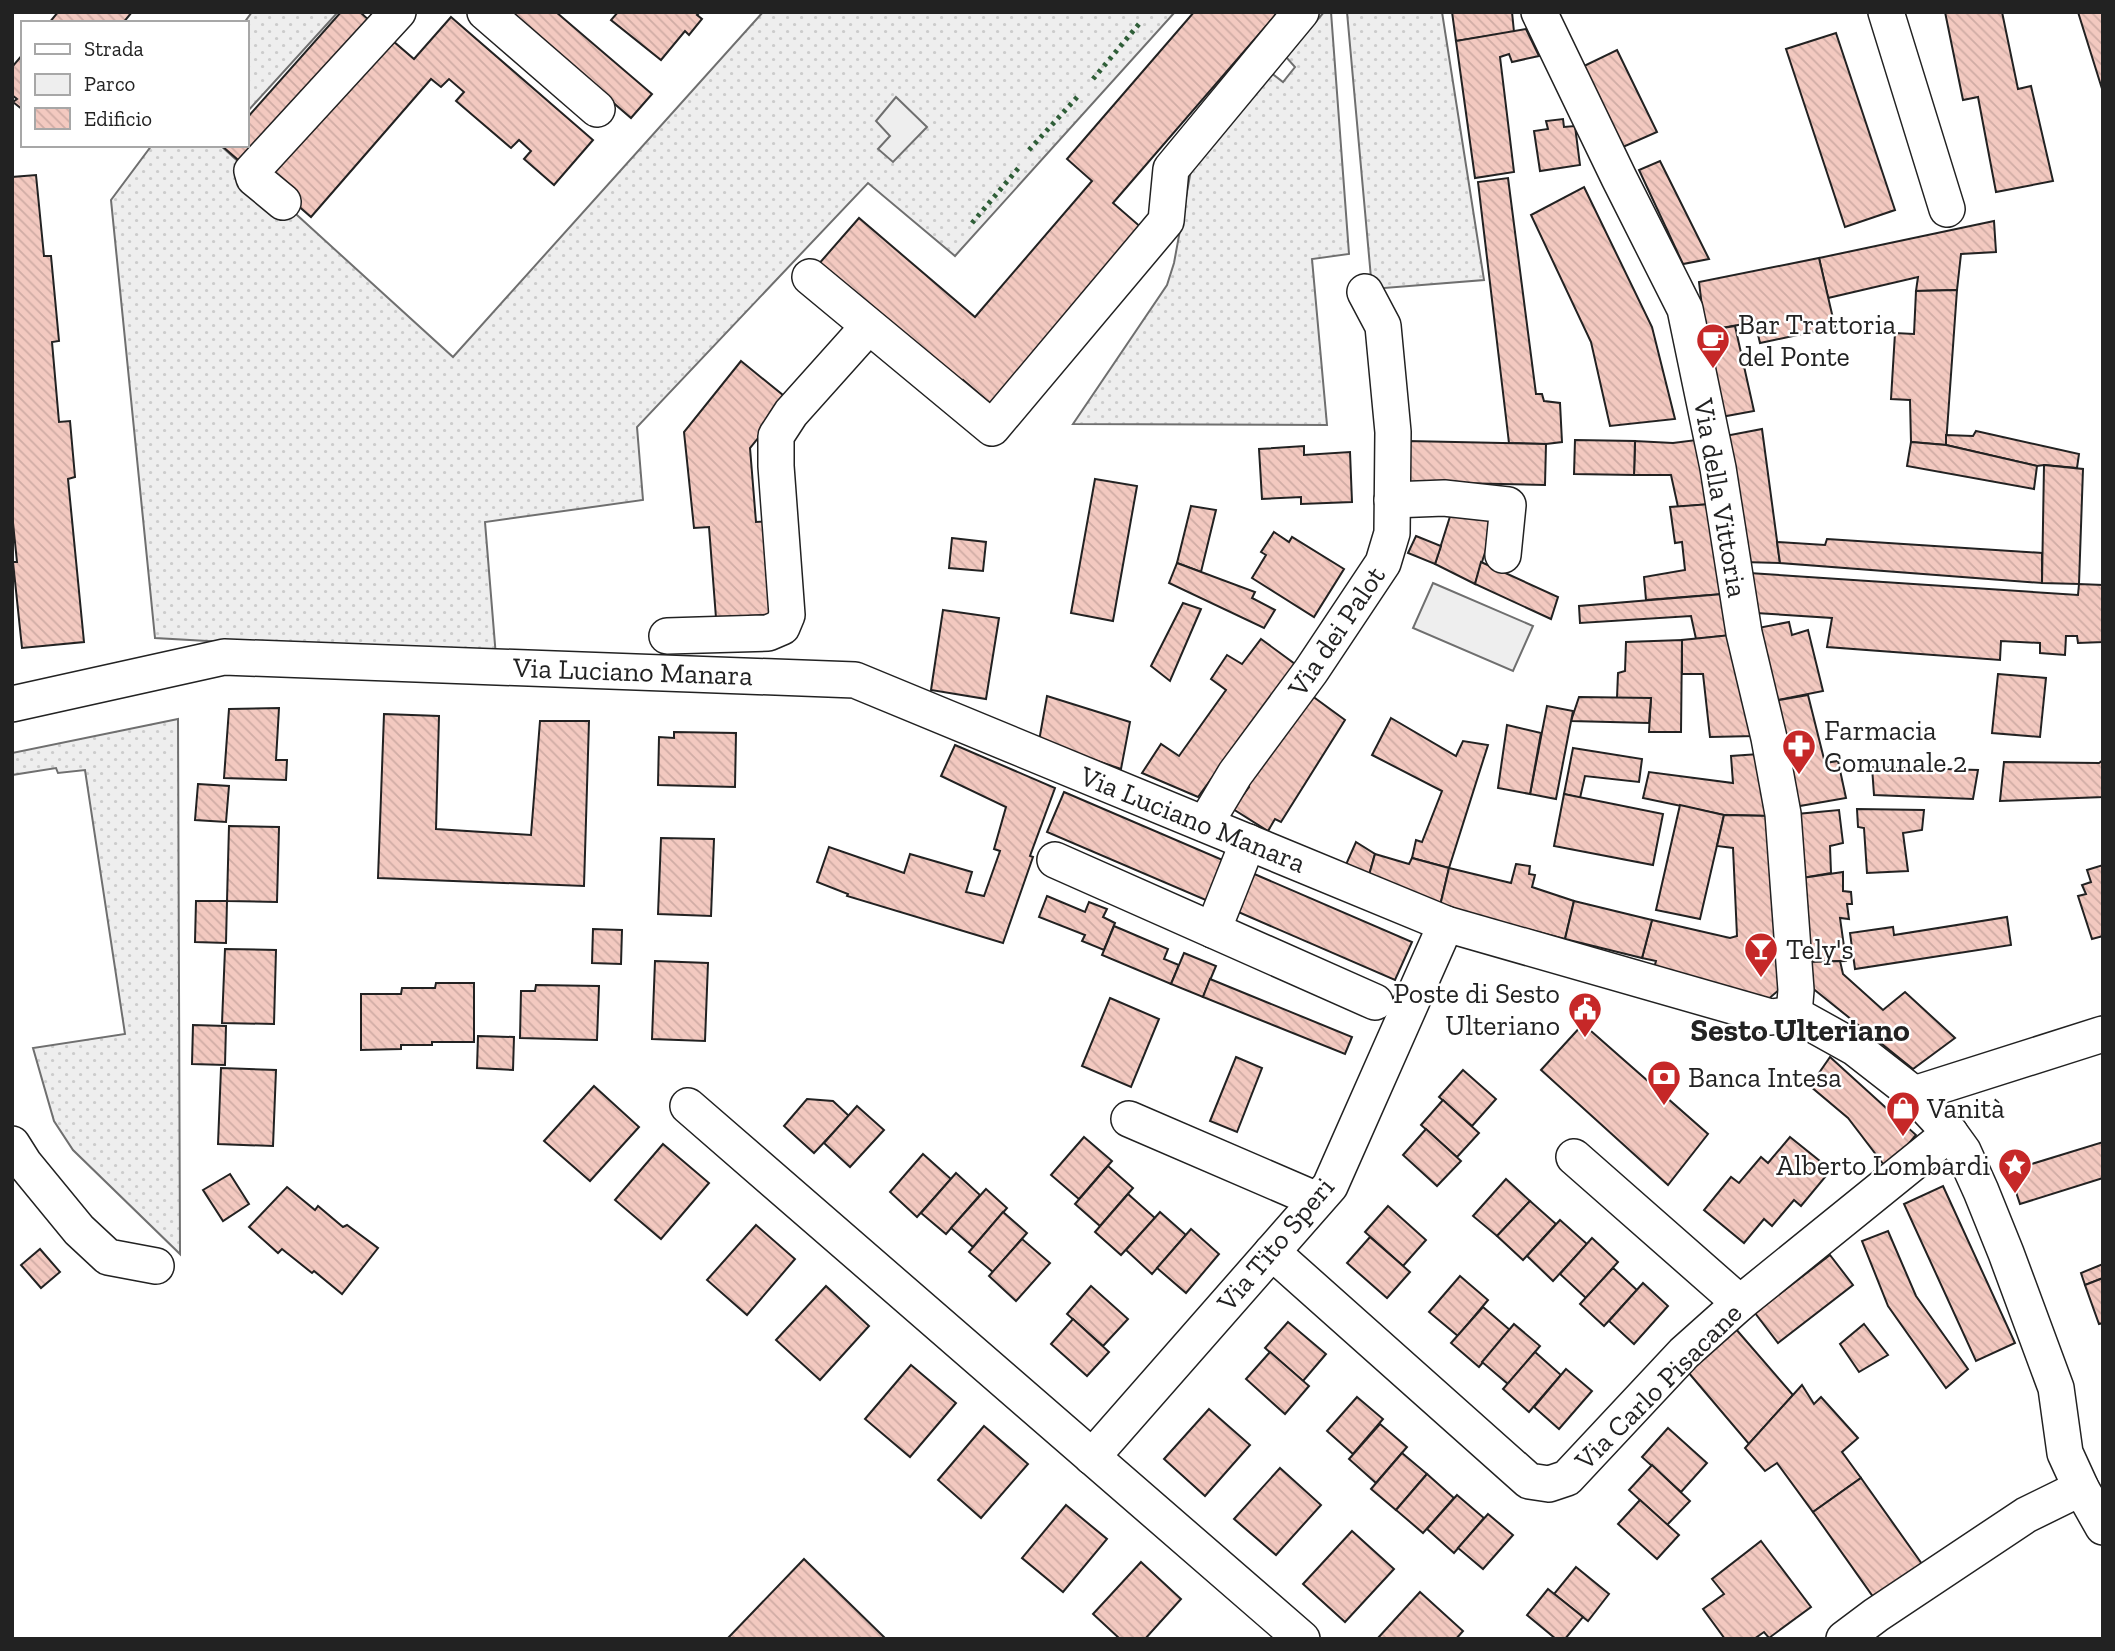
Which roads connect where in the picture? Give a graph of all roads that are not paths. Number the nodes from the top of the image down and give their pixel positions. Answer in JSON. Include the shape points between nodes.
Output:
{"nodes":[{"id":1,"x":398,"y":12,"type":"edge"},
{"id":2,"x":485,"y":12,"type":"edge"},
{"id":3,"x":1301,"y":12,"type":"edge"},
{"id":4,"x":1539,"y":12,"type":"edge"},
{"id":5,"x":1886,"y":12,"type":"edge"},
{"id":6,"x":597,"y":109,"type":"dead end"},
{"id":7,"x":283,"y":202,"type":"dead end"},
{"id":8,"x":1947,"y":209,"type":"dead end"},
{"id":9,"x":810,"y":277,"type":"dead end"},
{"id":10,"x":1365,"y":292,"type":"dead end"},
{"id":11,"x":868,"y":327,"type":"junction"},
{"id":12,"x":1392,"y":499,"type":"junction"},
{"id":13,"x":1503,"y":555,"type":"dead end"},
{"id":14,"x":667,"y":636,"type":"dead end"},
{"id":15,"x":12,"y":704,"type":"edge"},
{"id":16,"x":1205,"y":824,"type":"junction"},
{"id":17,"x":1248,"y":842,"type":"junction"},
{"id":18,"x":1055,"y":860,"type":"dead end"},
{"id":19,"x":1446,"y":924,"type":"junction"},
{"id":20,"x":1213,"y":930,"type":"junction"},
{"id":21,"x":1376,"y":1002,"type":"dead end"},
{"id":22,"x":1794,"y":1014,"type":"junction"},
{"id":23,"x":2103,"y":1034,"type":"edge"},
{"id":24,"x":1914,"y":1094,"type":"junction"},
{"id":25,"x":688,"y":1106,"type":"dead end"},
{"id":26,"x":1129,"y":1119,"type":"dead end"},
{"id":27,"x":1950,"y":1133,"type":"junction"},
{"id":28,"x":12,"y":1144,"type":"edge"},
{"id":29,"x":1574,"y":1157,"type":"dead end"},
{"id":30,"x":1317,"y":1200,"type":"junction"},
{"id":31,"x":1272,"y":1252,"type":"junction"},
{"id":32,"x":156,"y":1266,"type":"dead end"},
{"id":33,"x":1740,"y":1303,"type":"junction"},
{"id":34,"x":1092,"y":1457,"type":"junction"},
{"id":35,"x":2081,"y":1488,"type":"junction"},
{"id":36,"x":2103,"y":1527,"type":"edge"},
{"id":37,"x":1302,"y":1639,"type":"edge"},
{"id":38,"x":1844,"y":1639,"type":"edge"}],
"edges":[{"from":1,"to":7,"type":"street","via":[[252,171],[254,178]]},
{"from":2,"to":6,"type":"street"},
{"from":3,"to":11,"type":"street","via":[[1171,169],[1166,221],[992,428]]},
{"from":4,"to":22,"type":"street","name":"Via della Vittoria","via":[[1685,309],[1718,468],[1744,633],[1783,814]]},
{"from":5,"to":8,"type":"street"},
{"from":9,"to":11,"type":"street"},
{"from":10,"to":12,"type":"street","name":"Via dei Palot","via":[[1383,326],[1393,432]]},
{"from":11,"to":14,"type":"street","via":[[776,436],[788,615],[782,627],[768,633]]},
{"from":12,"to":13,"type":"street","via":[[1444,498],[1507,505]]},
{"from":12,"to":16,"type":"street","name":"Via dei Palot","via":[[1392,533],[1383,563]]},
{"from":15,"to":16,"type":"street","name":"Via Luciano Manara","via":[[225,657],[855,680]]},
{"from":16,"to":17,"type":"street","name":"Via Luciano Manara"},
{"from":17,"to":19,"type":"street","name":"Via Luciano Manara"},
{"from":17,"to":20,"type":"street"},
{"from":18,"to":20,"type":"street"},
{"from":19,"to":22,"type":"street","name":"Via Luciano Manara","via":[[1771,1017]]},
{"from":19,"to":30,"type":"street","name":"Via Tito Speri","via":[[1329,1186]]},
{"from":20,"to":21,"type":"street"},
{"from":22,"to":24,"type":"street","name":"Via Luciano Manara","via":[[1855,1048]]},
{"from":23,"to":24,"type":"street"},
{"from":24,"to":27,"type":"street","name":"Via Luciano Manara"},
{"from":25,"to":34,"type":"street"},
{"from":26,"to":30,"type":"street"},
{"from":27,"to":33,"type":"street","name":"Via Carlo Pisacane"},
{"from":27,"to":35,"type":"street","name":"Via Luciano Manara","via":[[1982,1191],[2056,1388],[2065,1453]]},
{"from":28,"to":32,"type":"street","via":[[79,1230],[108,1257]]},
{"from":29,"to":33,"type":"street"},
{"from":30,"to":31,"type":"street","name":"Via Tito Speri"},
{"from":31,"to":33,"type":"street","name":"Via Carlo Pisacane","via":[[1529,1481],[1549,1484],[1567,1478],[1684,1353]]},
{"from":31,"to":34,"type":"street","name":"Via Tito Speri"},
{"from":34,"to":37,"type":"street"},
{"from":35,"to":36,"type":"street","name":"Via Luciano Manara"},
{"from":35,"to":38,"type":"street","via":[[2026,1515]]}]}
